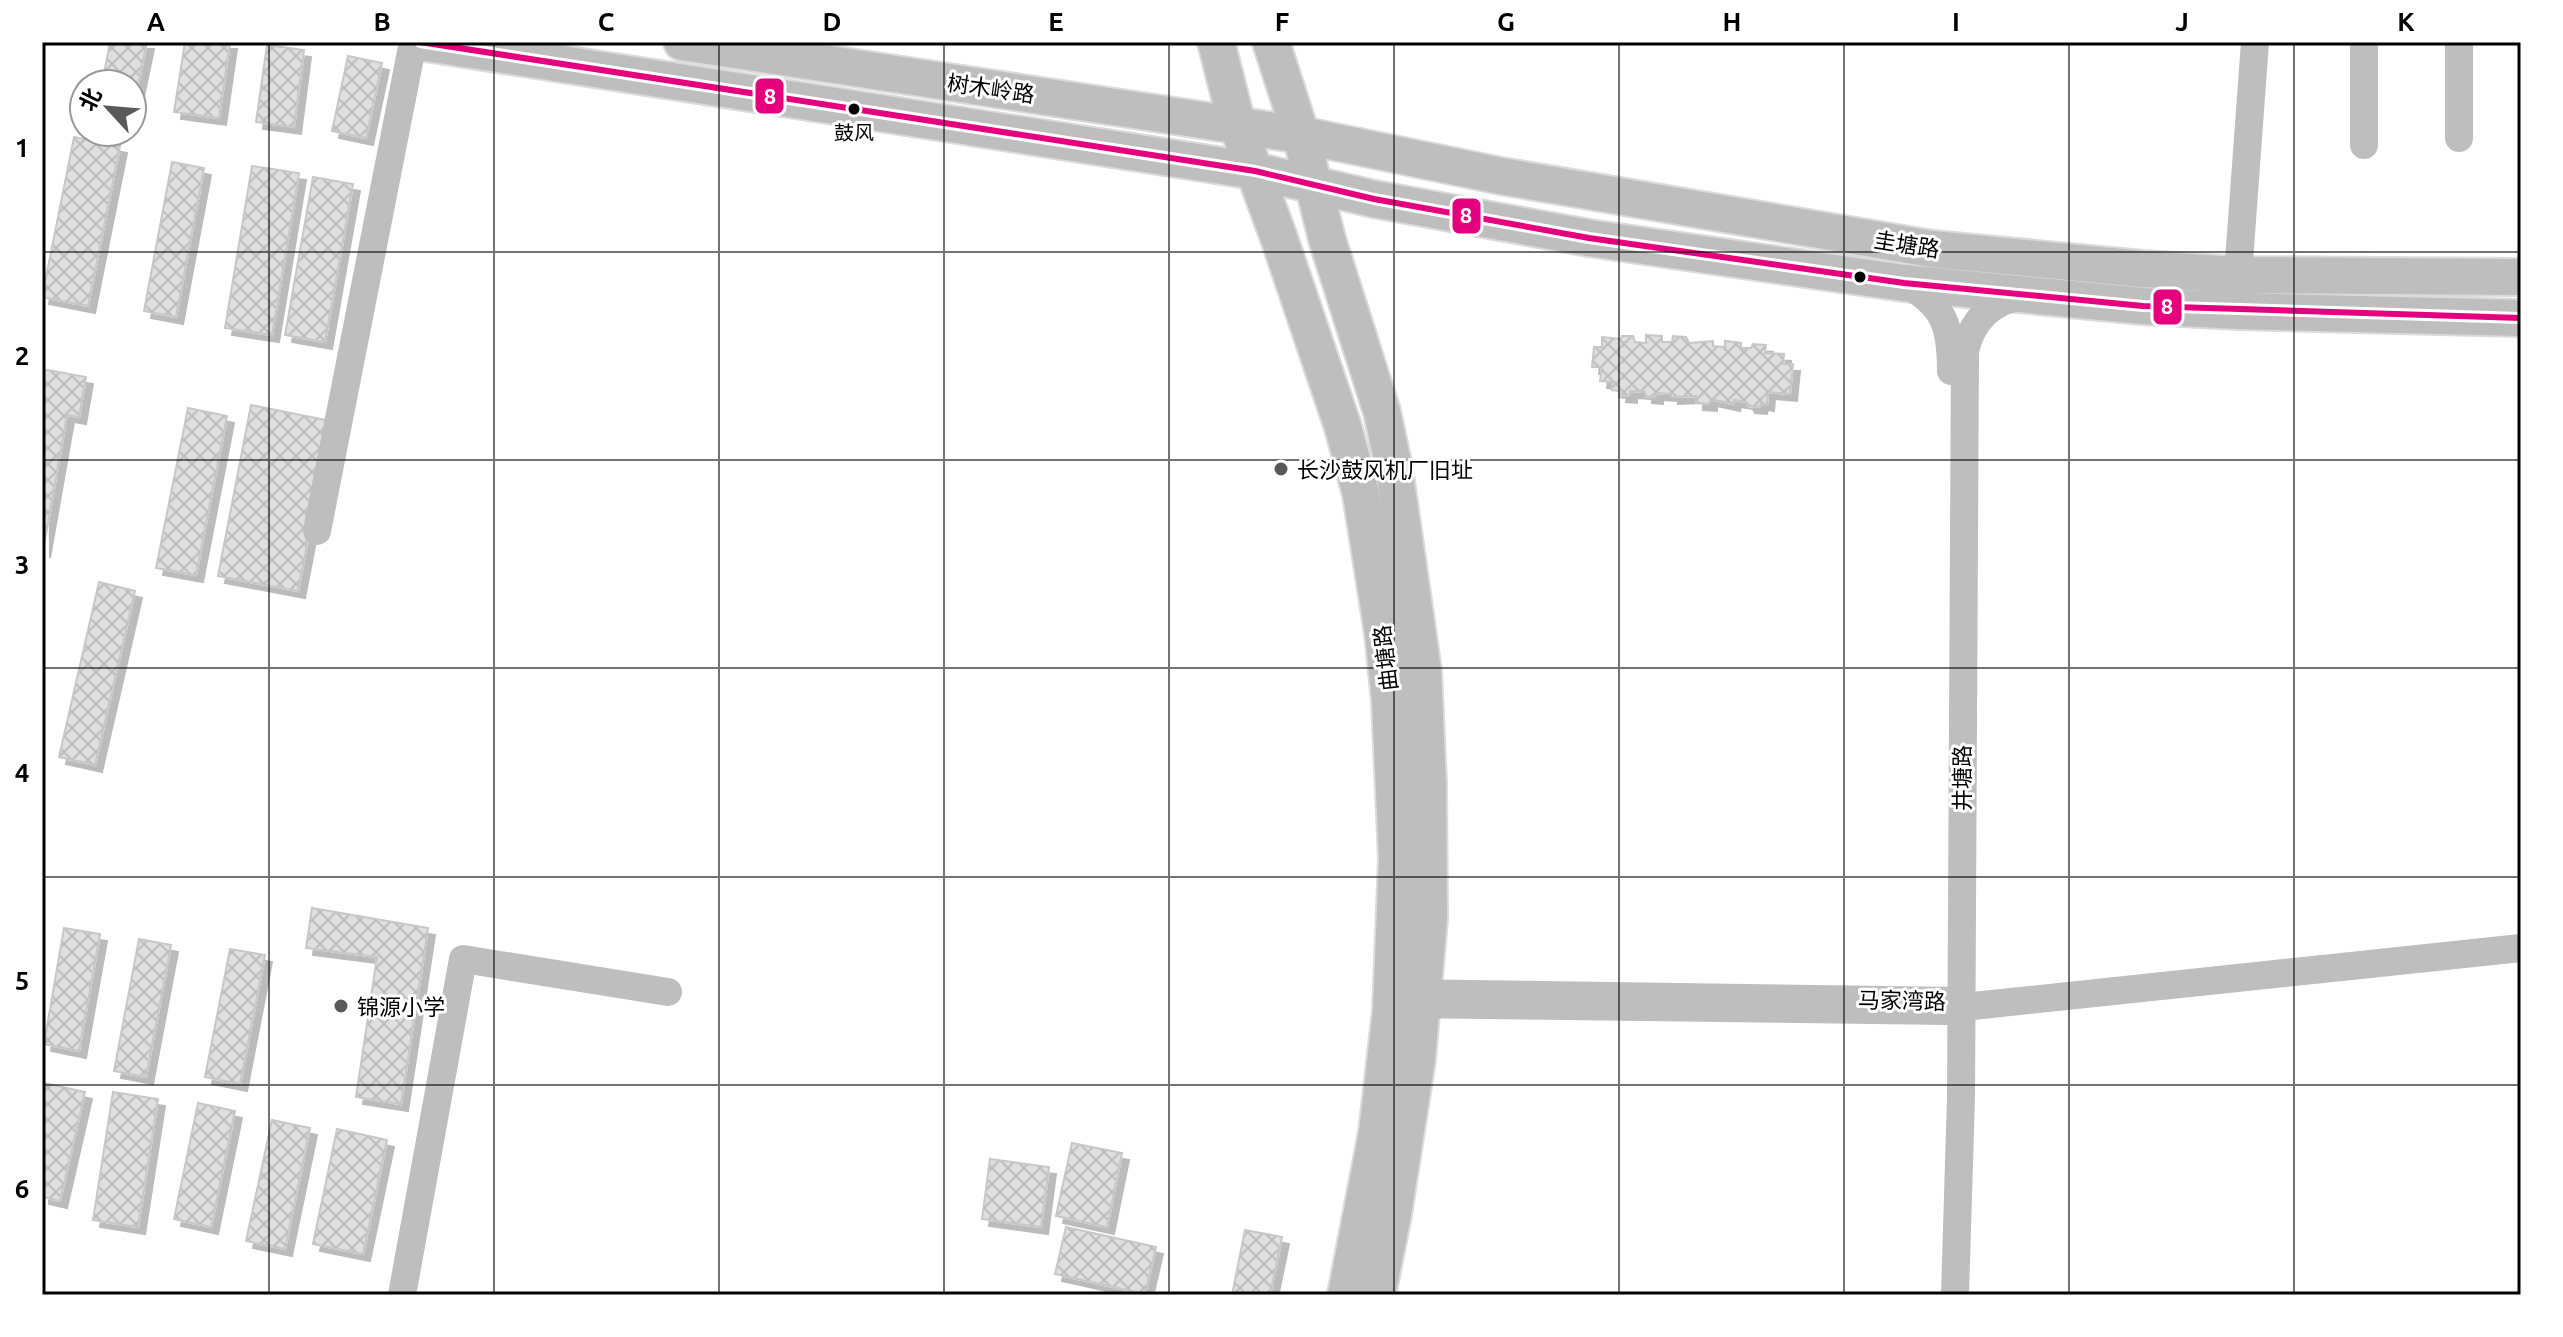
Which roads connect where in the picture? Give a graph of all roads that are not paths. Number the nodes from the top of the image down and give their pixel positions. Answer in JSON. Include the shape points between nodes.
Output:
{"nodes":[{"id":1,"x":413,"y":42,"type":"edge"},
{"id":2,"x":420,"y":42,"type":"edge"},
{"id":3,"x":682,"y":42,"type":"edge"},
{"id":4,"x":1216,"y":42,"type":"edge"},
{"id":5,"x":1271,"y":42,"type":"edge"},
{"id":6,"x":2255,"y":42,"type":"edge"},
{"id":7,"x":2364,"y":42,"type":"edge"},
{"id":8,"x":2459,"y":42,"type":"edge"},
{"id":9,"x":1237,"y":124,"type":"junction"},
{"id":10,"x":1301,"y":135,"type":"junction"},
{"id":11,"x":2459,"y":138,"type":"dead end"},
{"id":12,"x":2364,"y":145,"type":"dead end"},
{"id":13,"x":1255,"y":171,"type":"junction"},
{"id":14,"x":1314,"y":184,"type":"junction"},
{"id":15,"x":2238,"y":275,"type":"junction"},
{"id":16,"x":2521,"y":277,"type":"edge"},
{"id":17,"x":1904,"y":283,"type":"junction"},
{"id":18,"x":2027,"y":295,"type":"junction"},
{"id":19,"x":2521,"y":318,"type":"edge"},
{"id":20,"x":317,"y":531,"type":"dead end"},
{"id":21,"x":2521,"y":948,"type":"edge"},
{"id":22,"x":668,"y":992,"type":"dead end"},
{"id":23,"x":1407,"y":999,"type":"junction"},
{"id":24,"x":1958,"y":1006,"type":"junction"},
{"id":25,"x":402,"y":1295,"type":"edge"},
{"id":26,"x":1346,"y":1295,"type":"edge"},
{"id":27,"x":1377,"y":1295,"type":"edge"},
{"id":28,"x":1943,"y":1295,"type":"edge"},
{"id":29,"x":1955,"y":1295,"type":"edge"}],
"edges":[{"from":1,"to":20,"type":"street"},
{"from":2,"to":13,"type":"main road","name":"树木岭路"},
{"from":3,"to":9,"type":"main road","name":"树木岭路"},
{"from":4,"to":9,"type":"main road","name":"曲塘路"},
{"from":5,"to":10,"type":"main road","name":"曲塘路"},
{"from":6,"to":15,"type":"street"},
{"from":7,"to":12,"type":"street"},
{"from":8,"to":11,"type":"street"},
{"from":9,"to":10,"type":"main road","name":"树木岭路"},
{"from":9,"to":13,"type":"main road","name":"曲塘路"},
{"from":10,"to":14,"type":"main road","name":"曲塘路"},
{"from":10,"to":15,"type":"main road","name":"圭塘路","via":[[1501,176],[1932,249]]},
{"from":13,"to":14,"type":"main road","name":"树木岭路"},
{"from":13,"to":23,"type":"main road","name":"曲塘路","via":[[1361,494],[1383,633]]},
{"from":14,"to":17,"type":"main road","name":"圭塘路","via":[[1589,238]]},
{"from":14,"to":23,"type":"main road","name":"曲塘路","via":[[1385,426],[1423,671],[1429,918]]},
{"from":15,"to":16,"type":"main road","name":"圭塘路"},
{"from":17,"to":18,"type":"main road","name":"圭塘路"},
{"from":17,"to":24,"type":"street","name":"井塘路","via":[[1945,318],[1951,349]]},
{"from":18,"to":19,"type":"main road","name":"圭塘路","via":[[2239,311]]},
{"from":18,"to":24,"type":"street","name":"井塘路","via":[[1988,309],[1968,337],[1965,351]]},
{"from":21,"to":24,"type":"street","name":"马家湾路"},
{"from":22,"to":25,"type":"street","via":[[463,959]]},
{"from":23,"to":24,"type":"street","name":"马家湾路"},
{"from":23,"to":26,"type":"main road","name":"曲塘路"},
{"from":23,"to":27,"type":"main road","name":"曲塘路","via":[[1417,1059]]},
{"from":24,"to":28,"type":"street","name":"井塘路"},
{"from":24,"to":29,"type":"street","name":"井塘路"}]}
